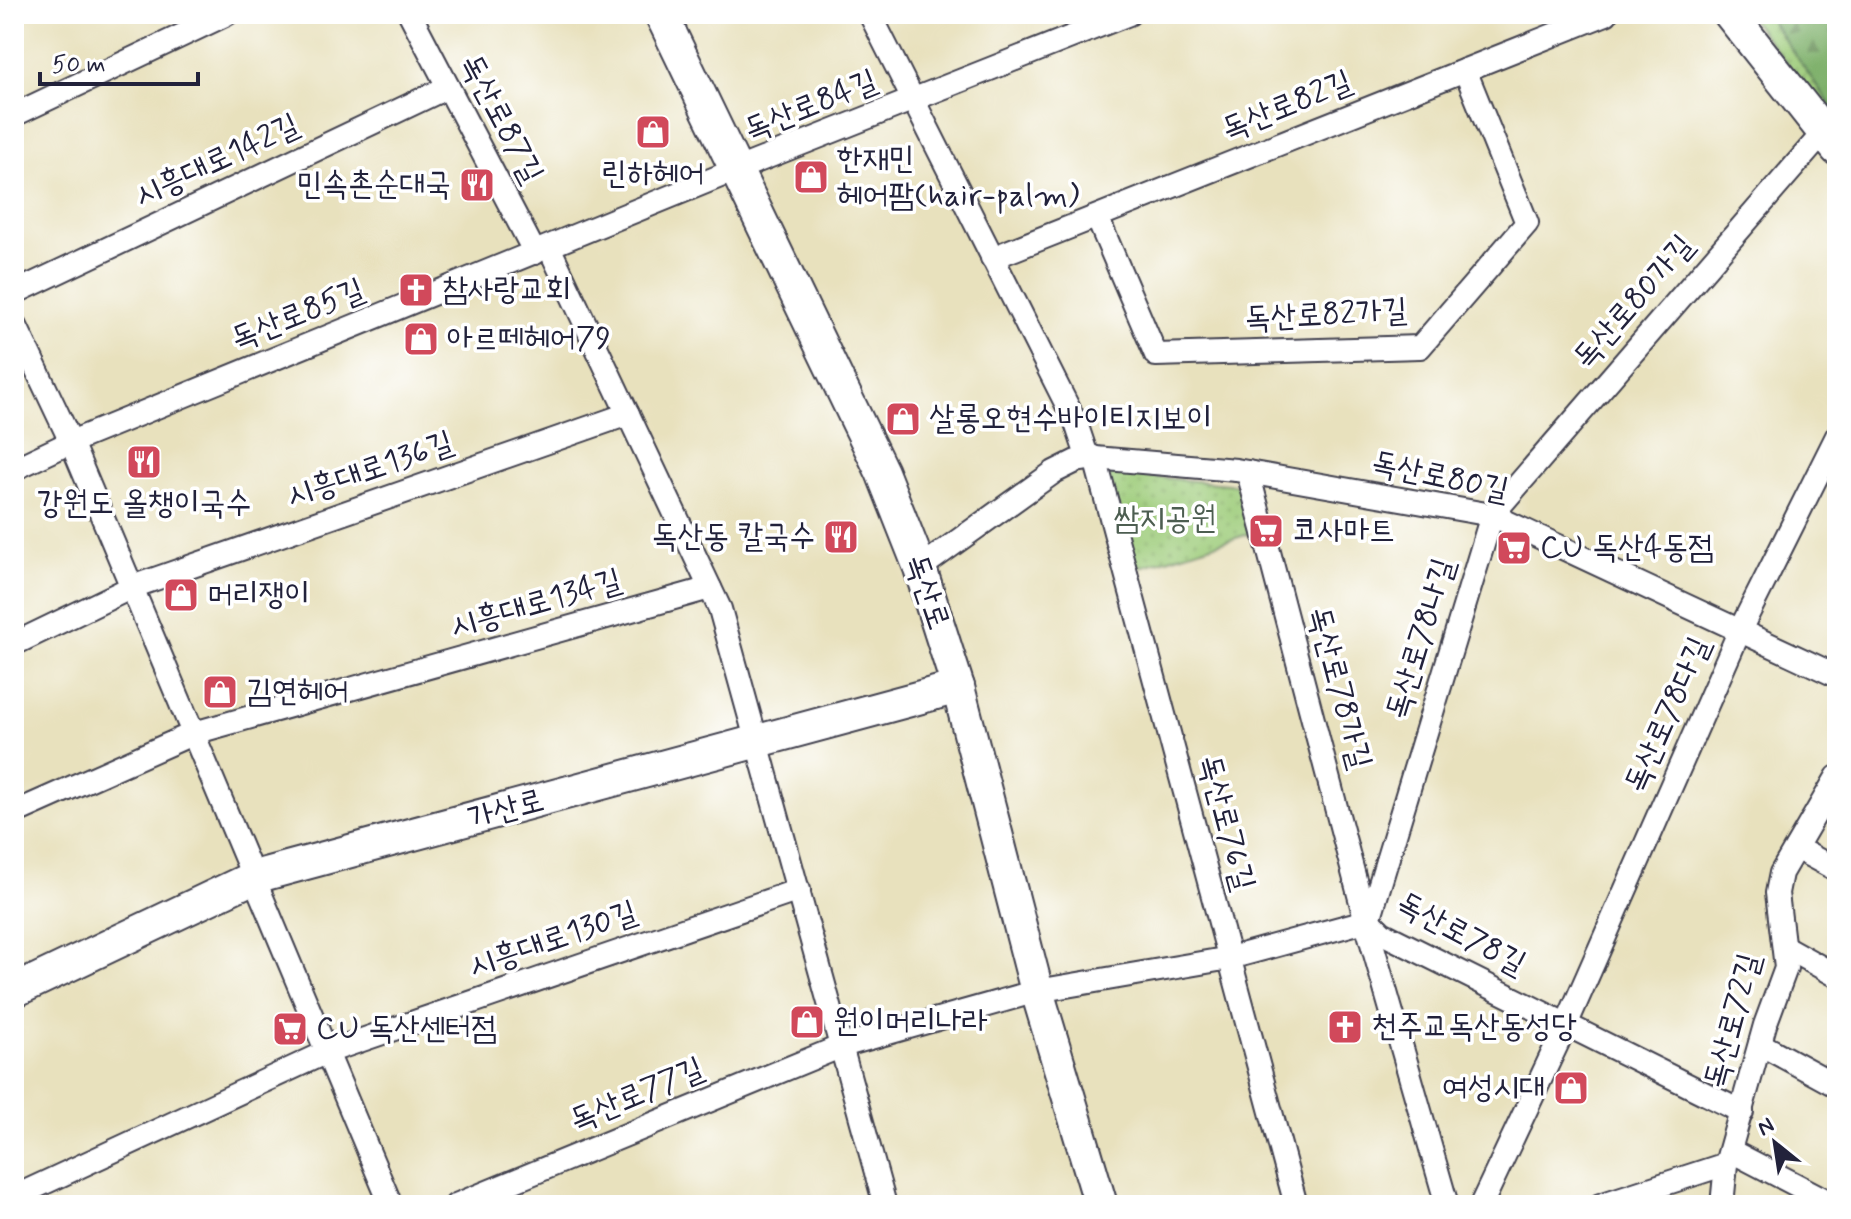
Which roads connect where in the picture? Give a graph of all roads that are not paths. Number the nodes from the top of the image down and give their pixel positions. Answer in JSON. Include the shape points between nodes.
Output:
{"nodes":[{"id":1,"x":227,"y":14,"type":"edge"},
{"id":2,"x":410,"y":14,"type":"edge"},
{"id":3,"x":661,"y":14,"type":"edge"},
{"id":4,"x":870,"y":14,"type":"edge"},
{"id":5,"x":1129,"y":14,"type":"edge"},
{"id":6,"x":1606,"y":14,"type":"edge"},
{"id":7,"x":1730,"y":14,"type":"edge"},
{"id":8,"x":1465,"y":70,"type":"junction"},
{"id":9,"x":448,"y":87,"type":"junction"},
{"id":10,"x":910,"y":101,"type":"junction"},
{"id":11,"x":14,"y":115,"type":"edge"},
{"id":12,"x":1831,"y":140,"type":"edge"},
{"id":13,"x":735,"y":170,"type":"junction"},
{"id":14,"x":1097,"y":217,"type":"junction"},
{"id":15,"x":542,"y":250,"type":"junction"},
{"id":16,"x":992,"y":258,"type":"junction"},
{"id":17,"x":14,"y":293,"type":"edge"},
{"id":18,"x":14,"y":322,"type":"edge"},
{"id":19,"x":628,"y":414,"type":"junction"},
{"id":20,"x":1837,"y":436,"type":"edge"},
{"id":21,"x":71,"y":442,"type":"junction"},
{"id":22,"x":1095,"y":458,"type":"junction"},
{"id":23,"x":14,"y":469,"type":"edge"},
{"id":24,"x":1248,"y":472,"type":"junction"},
{"id":25,"x":1492,"y":515,"type":"junction"},
{"id":26,"x":920,"y":568,"type":"junction"},
{"id":27,"x":132,"y":587,"type":"junction"},
{"id":28,"x":710,"y":588,"type":"junction"},
{"id":29,"x":1740,"y":630,"type":"junction"},
{"id":30,"x":14,"y":644,"type":"edge"},
{"id":31,"x":1837,"y":676,"type":"edge"},
{"id":32,"x":958,"y":687,"type":"junction"},
{"id":33,"x":194,"y":733,"type":"junction"},
{"id":34,"x":759,"y":742,"type":"junction"},
{"id":35,"x":1837,"y":777,"type":"edge"},
{"id":36,"x":14,"y":813,"type":"edge"},
{"id":37,"x":1796,"y":848,"type":"junction"},
{"id":38,"x":1837,"y":870,"type":"edge"},
{"id":39,"x":254,"y":877,"type":"junction"},
{"id":40,"x":799,"y":890,"type":"junction"},
{"id":41,"x":1369,"y":920,"type":"junction"},
{"id":42,"x":1785,"y":947,"type":"junction"},
{"id":43,"x":1230,"y":958,"type":"junction"},
{"id":44,"x":1837,"y":976,"type":"edge"},
{"id":45,"x":14,"y":991,"type":"edge"},
{"id":46,"x":1037,"y":991,"type":"junction"},
{"id":47,"x":1566,"y":1025,"type":"junction"},
{"id":48,"x":1760,"y":1044,"type":"junction"},
{"id":49,"x":842,"y":1046,"type":"junction"},
{"id":50,"x":327,"y":1052,"type":"junction"},
{"id":51,"x":1837,"y":1086,"type":"edge"},
{"id":52,"x":1742,"y":1112,"type":"junction"},
{"id":53,"x":1729,"y":1158,"type":"junction"},
{"id":54,"x":14,"y":1197,"type":"edge"},
{"id":55,"x":1834,"y":1202,"type":"edge"},
{"id":56,"x":882,"y":1204,"type":"edge"},
{"id":57,"x":391,"y":1205,"type":"edge"},
{"id":58,"x":456,"y":1205,"type":"edge"},
{"id":59,"x":1101,"y":1205,"type":"edge"},
{"id":60,"x":1296,"y":1205,"type":"edge"},
{"id":61,"x":1447,"y":1205,"type":"edge"},
{"id":62,"x":1481,"y":1205,"type":"edge"},
{"id":63,"x":1600,"y":1205,"type":"edge"},
{"id":64,"x":1722,"y":1205,"type":"edge"}],
"edges":[{"from":1,"to":11,"type":"street"},
{"from":2,"to":9,"type":"street","name":"독산로87길"},
{"from":3,"to":13,"type":"main road","name":"독산로"},
{"from":4,"to":10,"type":"street"},
{"from":5,"to":10,"type":"street","name":"독산로84길"},
{"from":6,"to":8,"type":"street","name":"독산로82길"},
{"from":7,"to":12,"type":"main road"},
{"from":8,"to":14,"type":"street","name":"독산로82길"},
{"from":8,"to":14,"type":"street","name":"독산로82가길","via":[[1527,223],[1420,347],[1156,355]]},
{"from":9,"to":15,"type":"street","name":"독산로87길"},
{"from":9,"to":17,"type":"street","name":"시흥대로142길"},
{"from":10,"to":13,"type":"street","name":"독산로84길"},
{"from":10,"to":16,"type":"street","name":"독산로84길"},
{"from":12,"to":25,"type":"street","name":"독산로80가길"},
{"from":13,"to":15,"type":"street","name":"독산로85길"},
{"from":13,"to":26,"type":"main road","name":"독산로","via":[[882,472]]},
{"from":14,"to":16,"type":"street","name":"독산로82길"},
{"from":15,"to":19,"type":"street"},
{"from":15,"to":21,"type":"street","name":"독산로85길"},
{"from":16,"to":22,"type":"street","via":[[1076,423],[1081,444]]},
{"from":18,"to":21,"type":"street"},
{"from":19,"to":27,"type":"street","name":"시흥대로136길"},
{"from":19,"to":28,"type":"street"},
{"from":20,"to":29,"type":"street","name":"독산로78다길"},
{"from":21,"to":23,"type":"street","name":"독산로85길"},
{"from":21,"to":27,"type":"street"},
{"from":22,"to":24,"type":"street","name":"독산로80길"},
{"from":22,"to":26,"type":"street","name":"독산로80길","via":[[1054,472]]},
{"from":22,"to":43,"type":"street","name":"독산로76길"},
{"from":24,"to":25,"type":"street","name":"독산로80길"},
{"from":24,"to":41,"type":"street","name":"독산로78가길"},
{"from":25,"to":29,"type":"street","name":"독산로80길"},
{"from":25,"to":41,"type":"street","name":"독산로78나길"},
{"from":26,"to":32,"type":"main road","name":"독산로"},
{"from":27,"to":30,"type":"street","name":"시흥대로136길"},
{"from":27,"to":33,"type":"street"},
{"from":28,"to":33,"type":"street","name":"시흥대로134길"},
{"from":28,"to":34,"type":"street"},
{"from":29,"to":31,"type":"street","name":"독산로80길"},
{"from":29,"to":47,"type":"street","name":"독산로78다길"},
{"from":32,"to":34,"type":"main road","name":"가산로"},
{"from":32,"to":46,"type":"main road","name":"독산로"},
{"from":33,"to":36,"type":"street","name":"시흥대로134길"},
{"from":33,"to":39,"type":"street"},
{"from":34,"to":39,"type":"main road","name":"가산로"},
{"from":34,"to":40,"type":"street"},
{"from":35,"to":37,"type":"street","name":"독산로72길"},
{"from":37,"to":38,"type":"street"},
{"from":37,"to":42,"type":"street","name":"독산로72길","via":[[1781,873],[1777,893]]},
{"from":39,"to":45,"type":"main road","name":"가산로"},
{"from":39,"to":50,"type":"street"},
{"from":40,"to":49,"type":"street"},
{"from":40,"to":50,"type":"street","name":"시흥대로130길"},
{"from":41,"to":43,"type":"street","name":"독산로78길"},
{"from":41,"to":47,"type":"street","name":"독산로78길","via":[[1382,933]]},
{"from":41,"to":61,"type":"street","name":"독산로78가길"},
{"from":42,"to":44,"type":"street"},
{"from":42,"to":48,"type":"street","name":"독산로72길","via":[[1786,968]]},
{"from":43,"to":46,"type":"street","name":"독산로78길"},
{"from":43,"to":60,"type":"street","name":"독산로76길"},
{"from":46,"to":49,"type":"street","name":"독산로77길"},
{"from":46,"to":59,"type":"main road","name":"독산로"},
{"from":47,"to":52,"type":"street","name":"독산로78길"},
{"from":47,"to":62,"type":"street","name":"독산로78다길"},
{"from":48,"to":51,"type":"street"},
{"from":48,"to":52,"type":"street","name":"독산로72길"},
{"from":49,"to":56,"type":"street"},
{"from":49,"to":58,"type":"street","name":"독산로77길"},
{"from":50,"to":54,"type":"street","name":"시흥대로130길"},
{"from":50,"to":57,"type":"street"},
{"from":52,"to":53,"type":"street","name":"독산로72길"},
{"from":53,"to":55,"type":"street"},
{"from":53,"to":63,"type":"street"},
{"from":53,"to":64,"type":"street","name":"독산로72길"}]}
